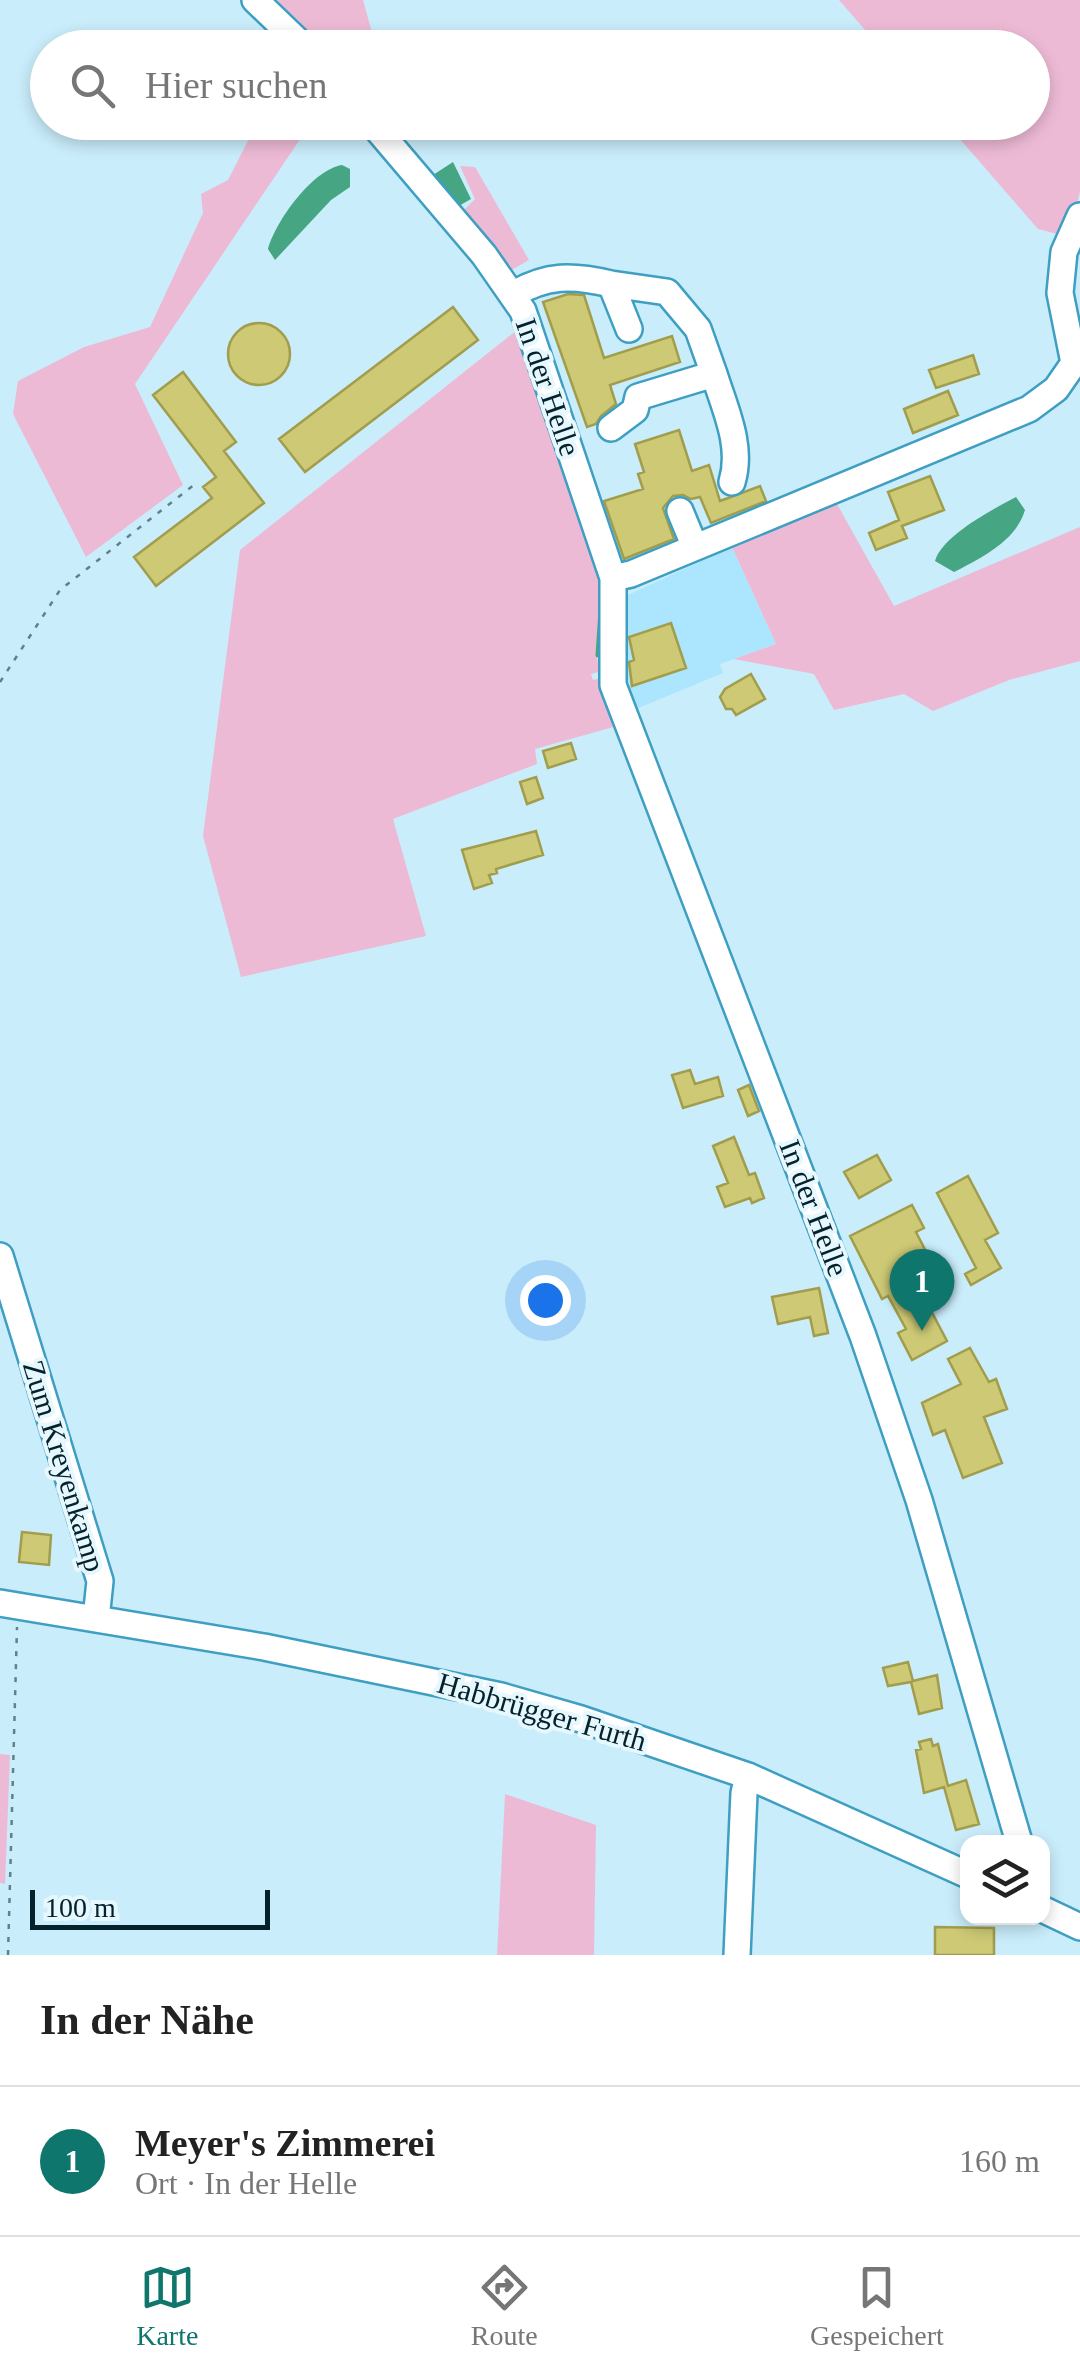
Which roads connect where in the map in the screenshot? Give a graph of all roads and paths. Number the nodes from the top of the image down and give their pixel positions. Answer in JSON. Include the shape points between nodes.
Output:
{"nodes":[{"id":1,"x":255,"y":0,"type":"edge"},
{"id":2,"x":287,"y":30,"type":"edge"},
{"id":3,"x":386,"y":140,"type":"edge"},
{"id":4,"x":1080,"y":216,"type":"edge"},
{"id":5,"x":611,"y":284,"type":"junction"},
{"id":6,"x":512,"y":296,"type":"junction"},
{"id":7,"x":1071,"y":302,"type":"edge"},
{"id":8,"x":629,"y":329,"type":"dead end"},
{"id":9,"x":1077,"y":362,"type":"edge"},
{"id":10,"x":714,"y":374,"type":"junction"},
{"id":11,"x":611,"y":428,"type":"dead end"},
{"id":12,"x":732,"y":482,"type":"dead end"},
{"id":13,"x":195,"y":484,"type":"dead end"},
{"id":14,"x":680,"y":510,"type":"dead end"},
{"id":15,"x":694,"y":545,"type":"junction"},
{"id":16,"x":613,"y":578,"type":"junction"},
{"id":17,"x":0,"y":682,"type":"edge"},
{"id":18,"x":0,"y":1256,"type":"edge"},
{"id":19,"x":9,"y":1611,"type":"edge"},
{"id":20,"x":96,"y":1619,"type":"junction"},
{"id":21,"x":748,"y":1776,"type":"junction"},
{"id":22,"x":1017,"y":1835,"type":"edge"},
{"id":23,"x":960,"y":1871,"type":"edge"},
{"id":24,"x":1050,"y":1914,"type":"edge"},
{"id":25,"x":1080,"y":1927,"type":"edge"},
{"id":26,"x":8,"y":1955,"type":"edge"},
{"id":27,"x":736,"y":1955,"type":"edge"}],
"edges":[{"from":1,"to":2,"type":"street"},
{"from":3,"to":6,"type":"street","name":"In der Helle"},
{"from":4,"to":7,"type":"street","via":[[1064,252]]},
{"from":5,"to":6,"type":"street","via":[[575,276],[532,283]]},
{"from":5,"to":8,"type":"street"},
{"from":5,"to":10,"type":"street","via":[[667,292],[698,328]]},
{"from":6,"to":16,"type":"street","name":"In der Helle","via":[[523,311]]},
{"from":7,"to":9,"type":"street"},
{"from":9,"to":15,"type":"street","via":[[1029,409]]},
{"from":10,"to":11,"type":"street","via":[[638,397],[635,410]]},
{"from":10,"to":12,"type":"street","via":[[738,464]]},
{"from":13,"to":17,"type":"path","via":[[60,590]]},
{"from":14,"to":15,"type":"street"},
{"from":15,"to":16,"type":"street"},
{"from":16,"to":22,"type":"street","name":"In der Helle","via":[[612,685],[863,1336],[919,1500]]},
{"from":18,"to":20,"type":"street","name":"Zum Kreyenkamp","via":[[100,1580]]},
{"from":19,"to":20,"type":"street","name":"Habbrügger Furth"},
{"from":19,"to":26,"type":"path"},
{"from":20,"to":21,"type":"street","name":"Habbrügger Furth","via":[[485,1692]]},
{"from":21,"to":23,"type":"street","name":"Habbrügger Furth"},
{"from":21,"to":27,"type":"street"},
{"from":24,"to":25,"type":"street"}]}
